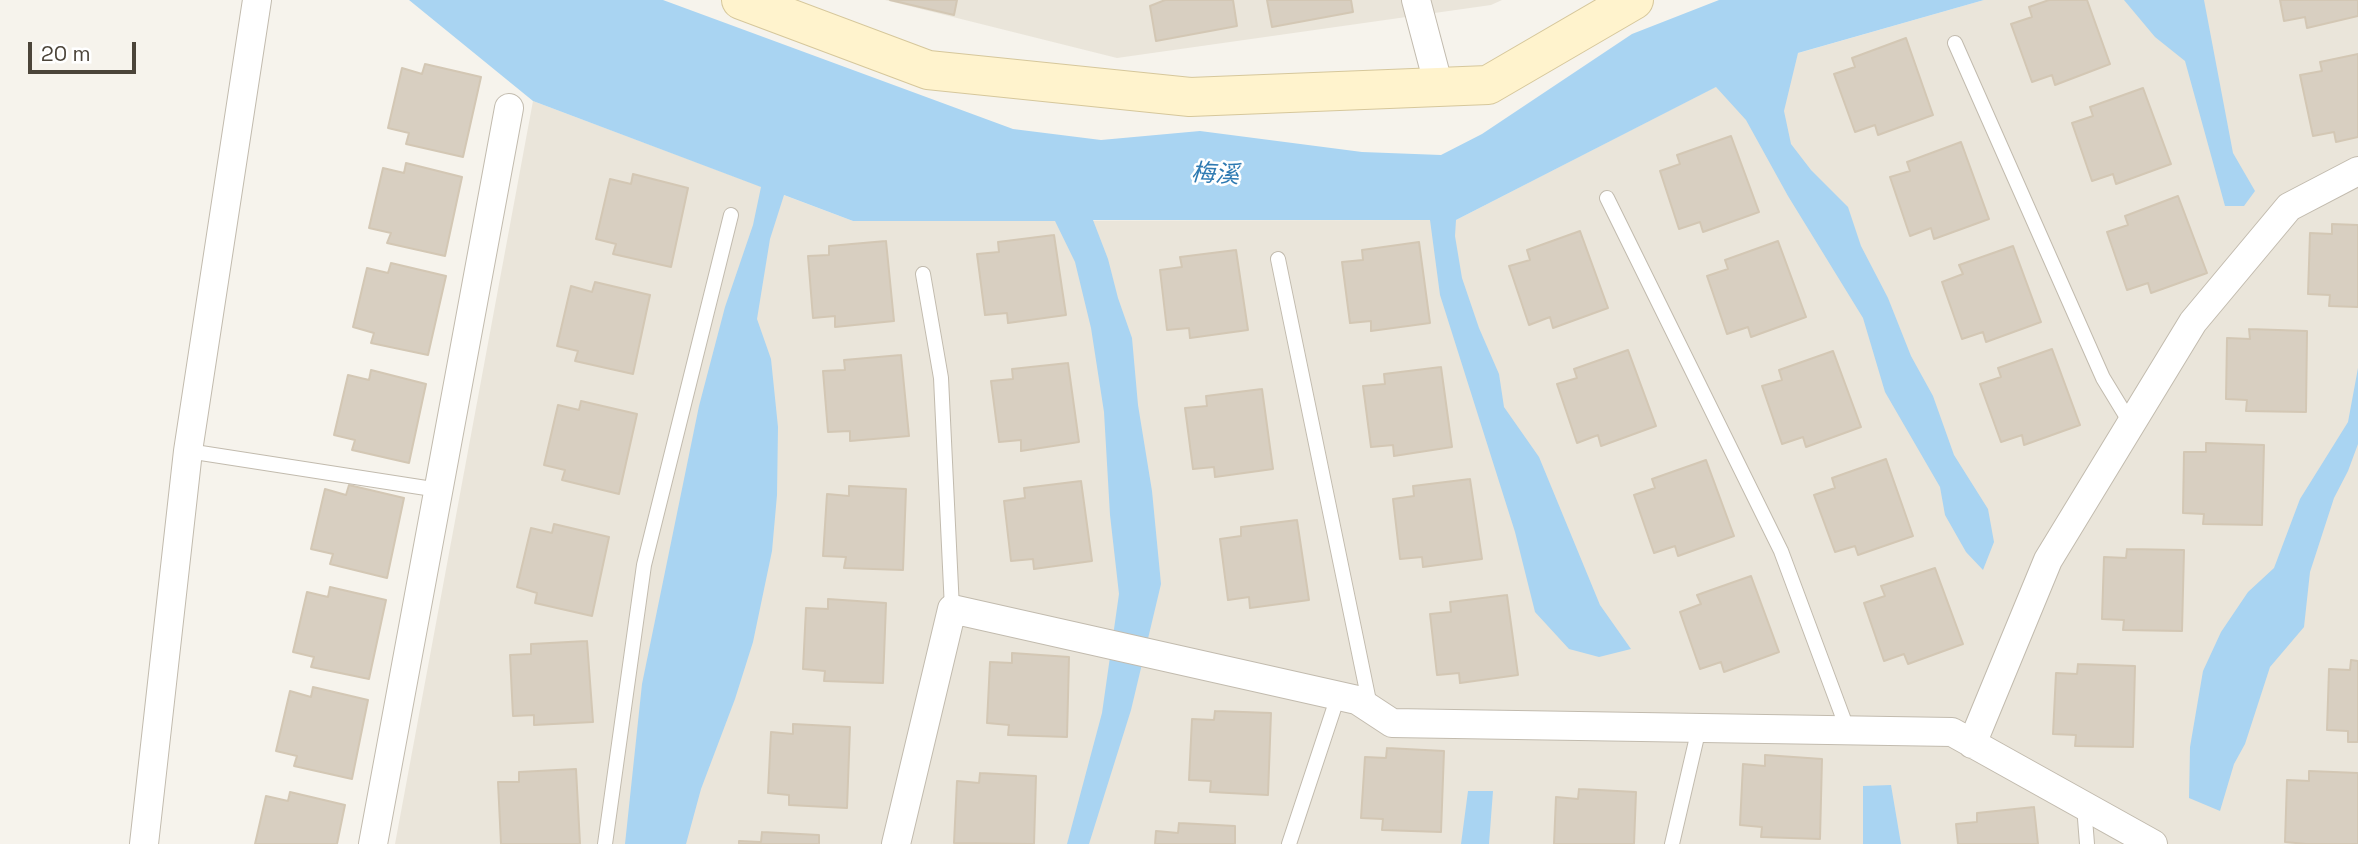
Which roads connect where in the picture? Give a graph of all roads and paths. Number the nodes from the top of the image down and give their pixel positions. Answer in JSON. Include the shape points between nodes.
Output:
{"nodes":[{"id":1,"x":257,"y":0,"type":"edge"},
{"id":2,"x":741,"y":0,"type":"edge"},
{"id":3,"x":1416,"y":0,"type":"edge"},
{"id":4,"x":1634,"y":0,"type":"edge"},
{"id":5,"x":1955,"y":43,"type":"dead end"},
{"id":6,"x":1439,"y":87,"type":"junction"},
{"id":7,"x":509,"y":108,"type":"dead end"},
{"id":8,"x":2358,"y":171,"type":"edge"},
{"id":9,"x":1607,"y":198,"type":"dead end"},
{"id":10,"x":731,"y":215,"type":"dead end"},
{"id":11,"x":1278,"y":258,"type":"dead end"},
{"id":12,"x":923,"y":274,"type":"dead end"},
{"id":13,"x":2131,"y":424,"type":"junction"},
{"id":14,"x":188,"y":451,"type":"junction"},
{"id":15,"x":439,"y":490,"type":"junction"},
{"id":16,"x":952,"y":609,"type":"junction"},
{"id":17,"x":1338,"y":696,"type":"junction"},
{"id":18,"x":1370,"y":709,"type":"junction"},
{"id":19,"x":1699,"y":728,"type":"junction"},
{"id":20,"x":1848,"y":731,"type":"junction"},
{"id":21,"x":1972,"y":744,"type":"junction"},
{"id":22,"x":2084,"y":806,"type":"junction"},
{"id":23,"x":144,"y":844,"type":"edge"},
{"id":24,"x":373,"y":844,"type":"edge"},
{"id":25,"x":605,"y":844,"type":"edge"},
{"id":26,"x":896,"y":844,"type":"edge"},
{"id":27,"x":1289,"y":844,"type":"edge"},
{"id":28,"x":1672,"y":844,"type":"edge"},
{"id":29,"x":2087,"y":844,"type":"edge"},
{"id":30,"x":2153,"y":844,"type":"edge"}],
"edges":[{"from":1,"to":14,"type":"street"},
{"from":2,"to":6,"type":"street","via":[[928,70],[1190,97]]},
{"from":3,"to":6,"type":"street"},
{"from":4,"to":6,"type":"street","via":[[1488,85]]},
{"from":5,"to":13,"type":"lane","via":[[2103,378]]},
{"from":7,"to":15,"type":"street"},
{"from":8,"to":13,"type":"street","via":[[2290,207],[2193,322]]},
{"from":9,"to":20,"type":"lane","via":[[1781,551]]},
{"from":10,"to":25,"type":"lane","via":[[645,565]]},
{"from":11,"to":18,"type":"lane"},
{"from":12,"to":16,"type":"lane","via":[[941,378]]},
{"from":13,"to":21,"type":"street","via":[[2048,560]]},
{"from":14,"to":15,"type":"lane"},
{"from":14,"to":23,"type":"street"},
{"from":15,"to":24,"type":"street"},
{"from":16,"to":17,"type":"street"},
{"from":16,"to":26,"type":"street"},
{"from":17,"to":18,"type":"street"},
{"from":17,"to":27,"type":"lane"},
{"from":18,"to":19,"type":"street","via":[[1392,723]]},
{"from":19,"to":20,"type":"street"},
{"from":19,"to":28,"type":"lane"},
{"from":20,"to":21,"type":"street","via":[[1952,732]]},
{"from":21,"to":22,"type":"street"},
{"from":22,"to":29,"type":"lane"},
{"from":22,"to":30,"type":"street"}]}
